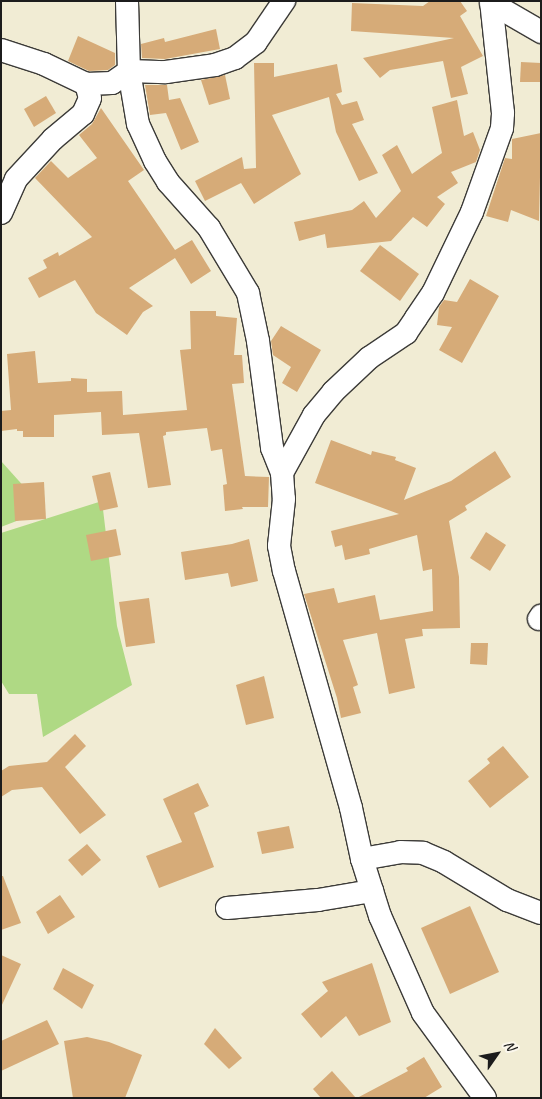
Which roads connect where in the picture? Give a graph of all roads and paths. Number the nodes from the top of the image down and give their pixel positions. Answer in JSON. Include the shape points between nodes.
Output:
{"nodes":[{"id":1,"x":127,"y":1,"type":"edge"},
{"id":2,"x":284,"y":1,"type":"edge"},
{"id":3,"x":491,"y":2,"type":"edge"},
{"id":4,"x":541,"y":32,"type":"edge"},
{"id":5,"x":1,"y":50,"type":"edge"},
{"id":6,"x":129,"y":72,"type":"junction"},
{"id":7,"x":86,"y":84,"type":"junction"},
{"id":8,"x":1,"y":213,"type":"edge"},
{"id":9,"x":282,"y":473,"type":"junction"},
{"id":10,"x":362,"y":859,"type":"junction"},
{"id":11,"x":372,"y":891,"type":"junction"},
{"id":12,"x":227,"y":908,"type":"dead end"},
{"id":13,"x":541,"y":913,"type":"edge"},
{"id":14,"x":485,"y":1098,"type":"edge"}],
"edges":[{"from":1,"to":6,"type":"street"},
{"from":2,"to":6,"type":"street","via":[[256,42],[235,58],[190,69]]},
{"from":3,"to":4,"type":"street"},
{"from":3,"to":9,"type":"street","via":[[502,128],[472,212],[432,293],[406,333],[369,358],[333,392],[314,416]]},
{"from":5,"to":7,"type":"street","via":[[44,64]]},
{"from":6,"to":7,"type":"street","via":[[112,83]]},
{"from":6,"to":9,"type":"street","via":[[138,124],[155,161],[168,182],[208,228],[248,293],[258,341],[272,448]]},
{"from":7,"to":8,"type":"street","via":[[90,98],[83,114],[53,139],[16,179]]},
{"from":9,"to":10,"type":"street","via":[[284,499],[279,546],[284,571],[351,808]]},
{"from":10,"to":11,"type":"street"},
{"from":10,"to":13,"type":"street","via":[[400,852],[423,853],[444,862],[506,900]]},
{"from":11,"to":12,"type":"street","via":[[318,900]]},
{"from":11,"to":14,"type":"street","via":[[423,1013]]}]}
